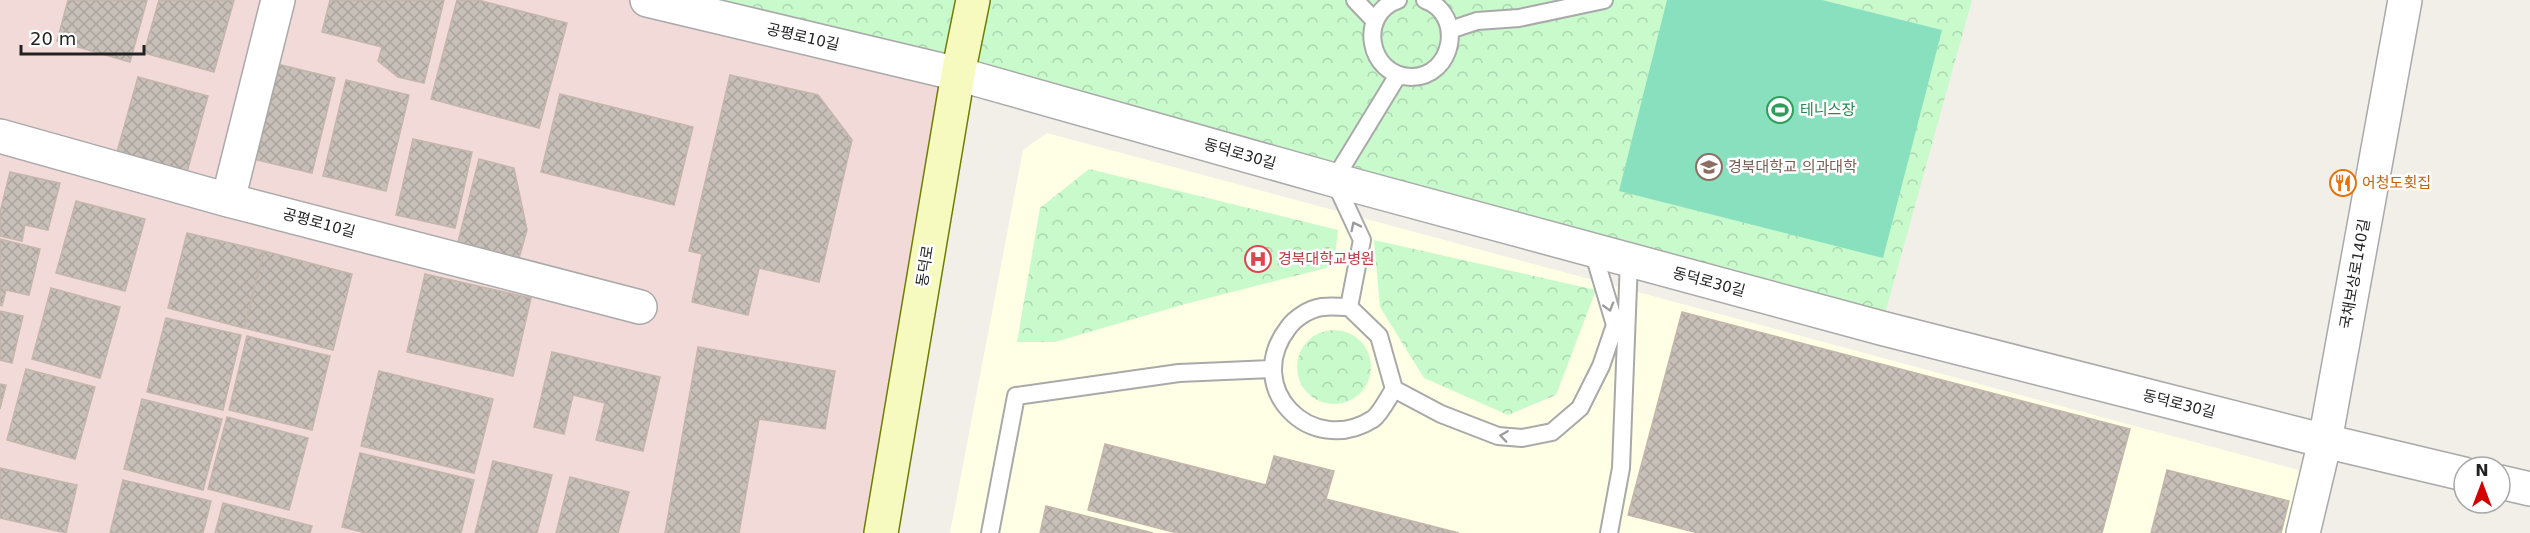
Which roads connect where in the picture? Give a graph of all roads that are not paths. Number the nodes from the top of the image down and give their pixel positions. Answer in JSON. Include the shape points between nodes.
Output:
{"nodes":[{"id":1,"x":278,"y":0,"type":"edge"},
{"id":2,"x":647,"y":0,"type":"edge"},
{"id":3,"x":973,"y":0,"type":"edge"},
{"id":4,"x":1355,"y":0,"type":"edge"},
{"id":5,"x":1398,"y":0,"type":"edge"},
{"id":6,"x":1425,"y":0,"type":"edge"},
{"id":7,"x":1604,"y":0,"type":"edge"},
{"id":8,"x":2405,"y":0,"type":"edge"},
{"id":9,"x":1375,"y":21,"type":"junction"},
{"id":10,"x":1450,"y":30,"type":"junction"},
{"id":11,"x":958,"y":74,"type":"junction"},
{"id":12,"x":1398,"y":75,"type":"junction"},
{"id":13,"x":0,"y":136,"type":"edge"},
{"id":14,"x":1334,"y":180,"type":"junction"},
{"id":15,"x":228,"y":200,"type":"junction"},
{"id":16,"x":1593,"y":251,"type":"junction"},
{"id":17,"x":1629,"y":260,"type":"junction"},
{"id":18,"x":640,"y":307,"type":"dead end"},
{"id":19,"x":1349,"y":307,"type":"junction"},
{"id":20,"x":1271,"y":369,"type":"junction"},
{"id":21,"x":1394,"y":389,"type":"junction"},
{"id":22,"x":2325,"y":441,"type":"junction"},
{"id":23,"x":2452,"y":471,"type":"edge"},
{"id":24,"x":2512,"y":485,"type":"edge"},
{"id":25,"x":2530,"y":489,"type":"edge"},
{"id":26,"x":881,"y":533,"type":"edge"},
{"id":27,"x":990,"y":533,"type":"edge"},
{"id":28,"x":1609,"y":533,"type":"edge"},
{"id":29,"x":2303,"y":533,"type":"edge"}],
"edges":[{"from":1,"to":15,"type":"street"},
{"from":2,"to":11,"type":"street","name":"공평로10길"},
{"from":3,"to":11,"type":"main road","name":"동덕로"},
{"from":4,"to":9,"type":"lane"},
{"from":5,"to":9,"type":"lane","via":[[1381,10]]},
{"from":6,"to":10,"type":"lane","via":[[1438,8]]},
{"from":7,"to":10,"type":"lane","via":[[1519,18],[1477,21]]},
{"from":8,"to":22,"type":"street","name":"국채보상로140길"},
{"from":9,"to":12,"type":"lane","via":[[1371,34],[1377,59]]},
{"from":10,"to":12,"type":"lane","via":[[1446,56],[1437,67],[1412,77]]},
{"from":11,"to":14,"type":"street","name":"동덕로30길"},
{"from":11,"to":26,"type":"main road","name":"동덕로"},
{"from":12,"to":14,"type":"lane"},
{"from":13,"to":15,"type":"street","name":"공평로10길"},
{"from":14,"to":16,"type":"street","name":"동덕로30길"},
{"from":19,"to":14,"type":"lane","one_way":true,"via":[[1362,240]]},
{"from":15,"to":18,"type":"street","name":"공평로10길"},
{"from":16,"to":17,"type":"street","name":"동덕로30길"},
{"from":16,"to":21,"type":"lane","one_way":true,"via":[[1615,325],[1601,366],[1580,408],[1552,432],[1522,438],[1498,436],[1441,414]]},
{"from":17,"to":22,"type":"street","name":"동덕로30길"},
{"from":17,"to":28,"type":"lane","via":[[1621,468]]},
{"from":19,"to":20,"type":"lane","via":[[1320,307],[1295,319],[1278,341]]},
{"from":19,"to":21,"type":"lane","via":[[1378,336]]},
{"from":20,"to":21,"type":"lane","via":[[1281,402],[1307,425],[1342,432],[1374,418]]},
{"from":20,"to":27,"type":"lane","via":[[1179,373],[1016,396]]},
{"from":22,"to":23,"type":"street","name":"동덕로30길"},
{"from":22,"to":29,"type":"street","name":"국채보상로140길"},
{"from":24,"to":25,"type":"street"}]}
